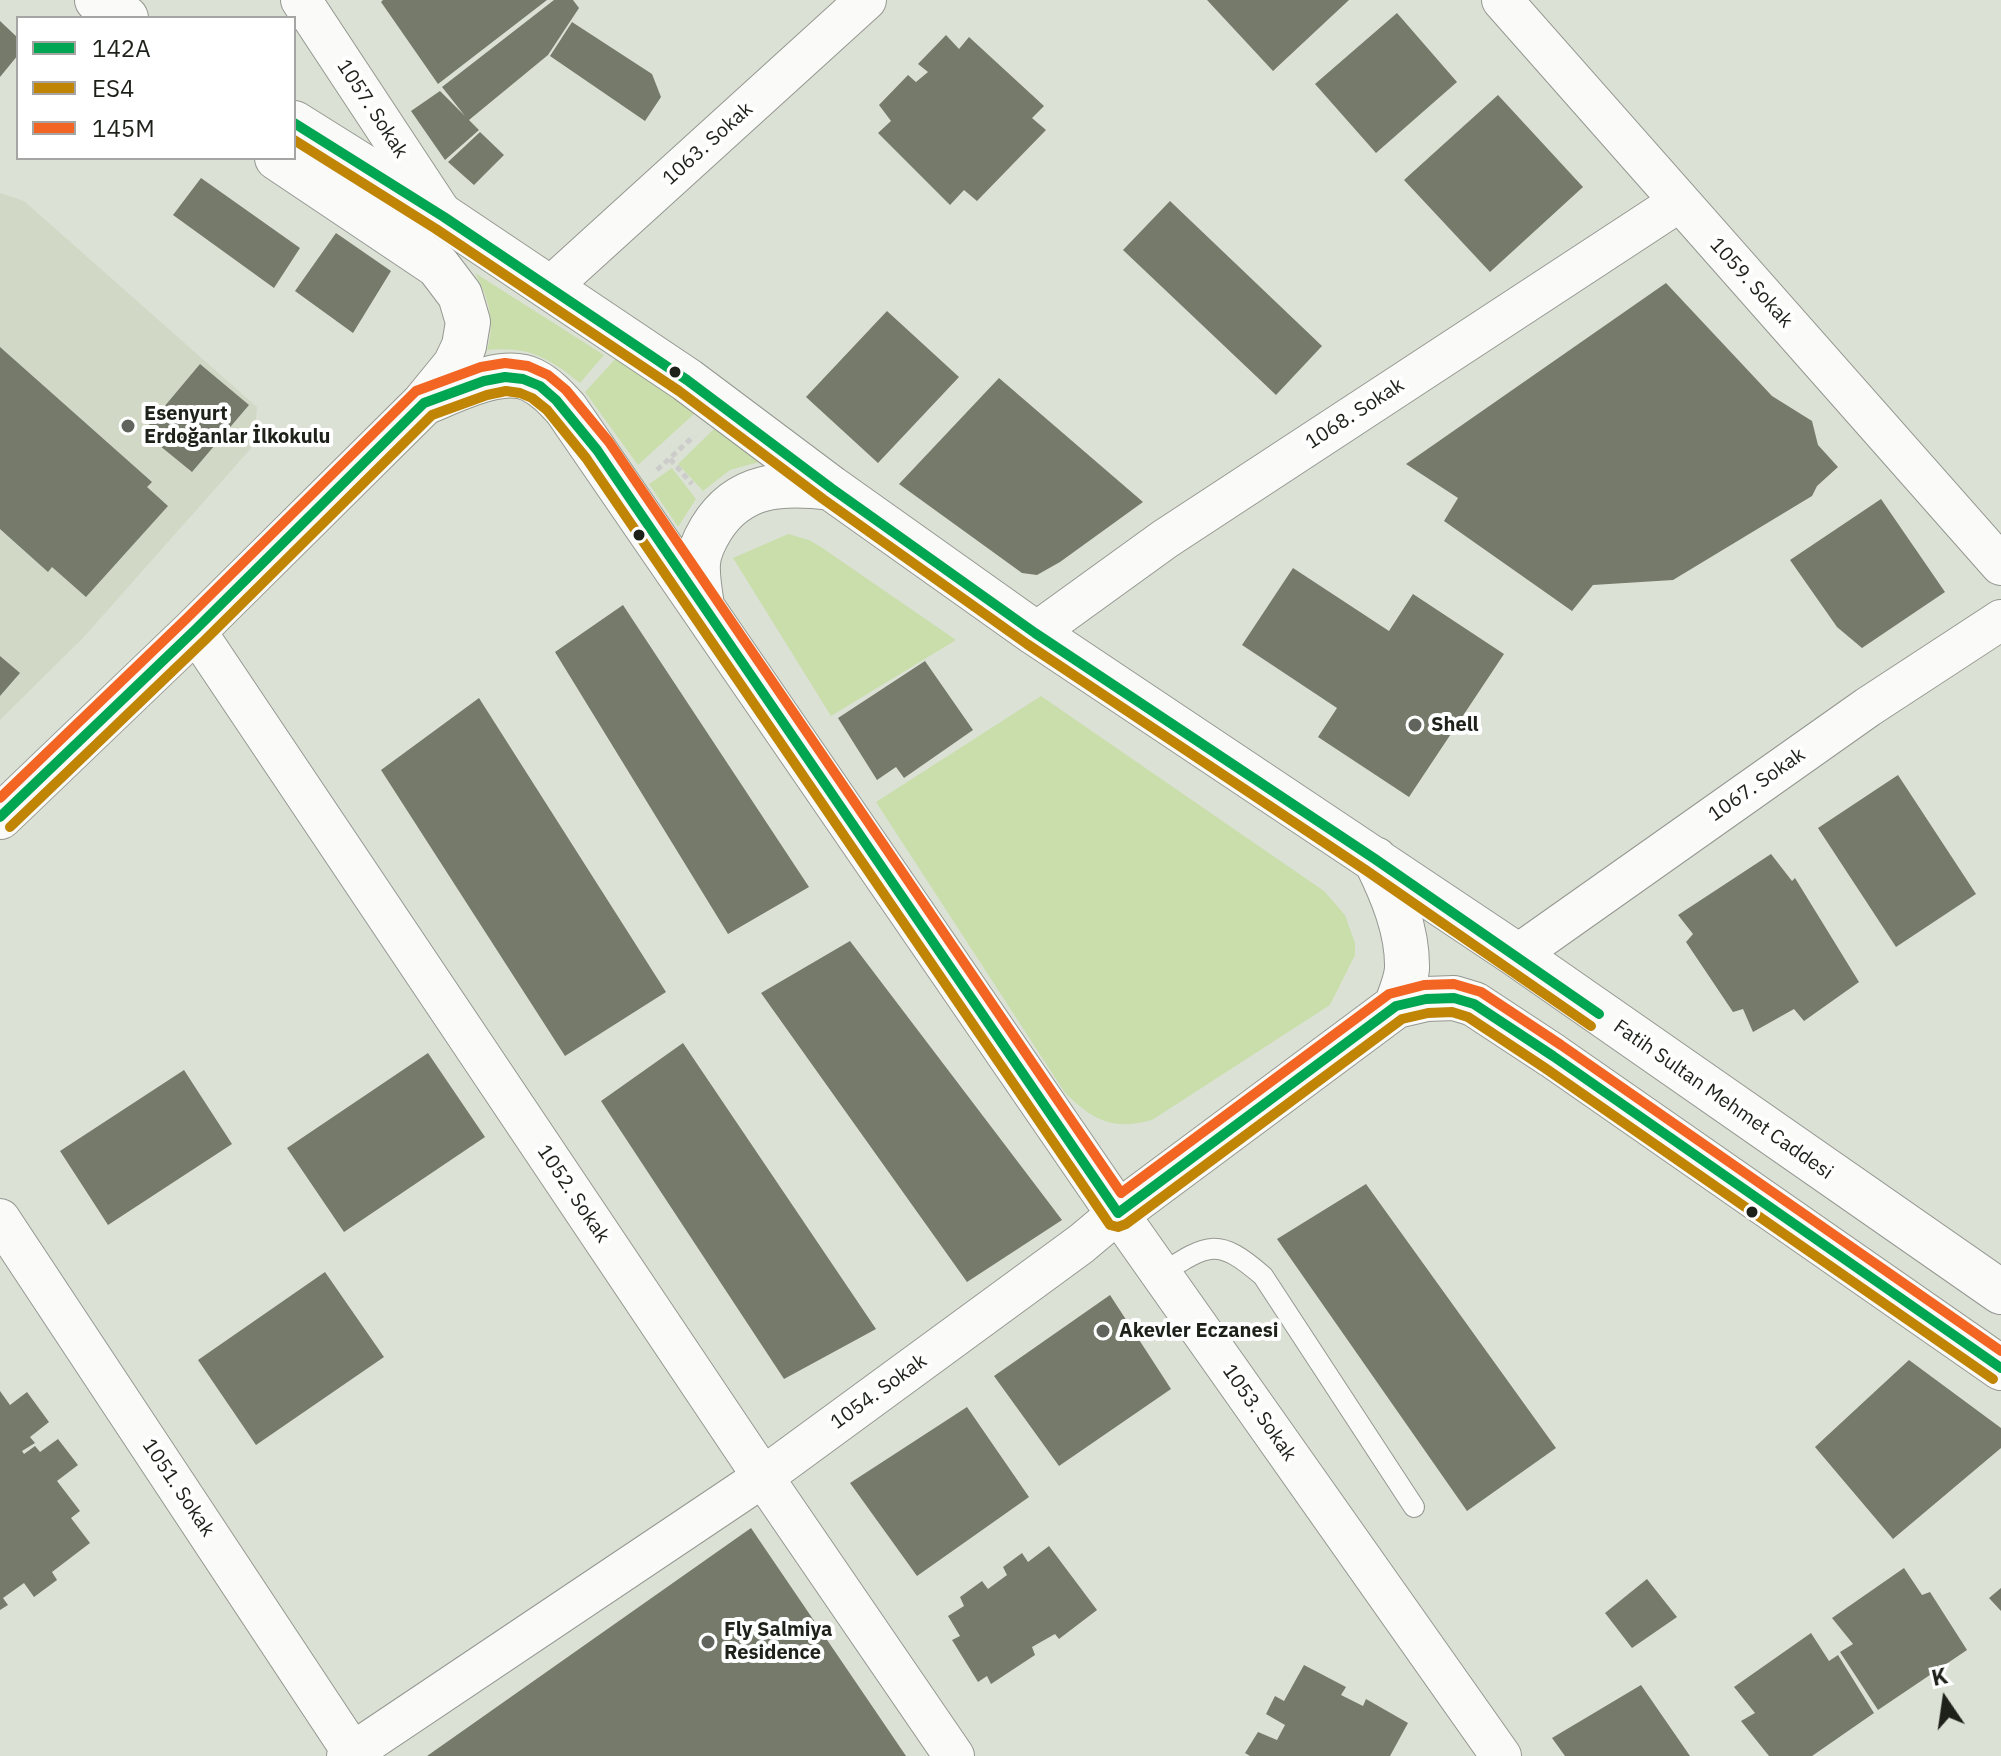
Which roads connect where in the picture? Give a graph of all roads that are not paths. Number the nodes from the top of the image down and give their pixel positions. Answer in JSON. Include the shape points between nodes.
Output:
{"nodes":[{"id":1,"x":96,"y":0,"type":"edge"},
{"id":2,"x":301,"y":0,"type":"edge"},
{"id":3,"x":1502,"y":0,"type":"edge"},
{"id":4,"x":846,"y":7,"type":"edge"},
{"id":5,"x":111,"y":16,"type":"edge"},
{"id":6,"x":123,"y":16,"type":"edge"},
{"id":7,"x":296,"y":124,"type":"edge"},
{"id":8,"x":280,"y":160,"type":"edge"},
{"id":9,"x":1679,"y":202,"type":"junction"},
{"id":10,"x":444,"y":217,"type":"junction"},
{"id":11,"x":549,"y":288,"type":"junction"},
{"id":12,"x":424,"y":403,"type":"junction"},
{"id":13,"x":831,"y":488,"type":"junction"},
{"id":14,"x":2001,"y":565,"type":"edge"},
{"id":15,"x":702,"y":606,"type":"junction"},
{"id":16,"x":2001,"y":620,"type":"edge"},
{"id":17,"x":195,"y":630,"type":"junction"},
{"id":18,"x":1035,"y":633,"type":"junction"},
{"id":19,"x":0,"y":817,"type":"edge"},
{"id":20,"x":1375,"y":859,"type":"junction"},
{"id":21,"x":1517,"y":955,"type":"junction"},
{"id":22,"x":1396,"y":1006,"type":"junction"},
{"id":23,"x":1118,"y":1213,"type":"junction"},
{"id":24,"x":0,"y":1219,"type":"edge"},
{"id":25,"x":1161,"y":1274,"type":"junction"},
{"id":26,"x":2001,"y":1292,"type":"edge"},
{"id":27,"x":2001,"y":1368,"type":"edge"},
{"id":28,"x":763,"y":1477,"type":"junction"},
{"id":29,"x":1414,"y":1507,"type":"dead end"},
{"id":30,"x":1492,"y":1752,"type":"edge"},
{"id":31,"x":352,"y":1755,"type":"edge"},
{"id":32,"x":954,"y":1756,"type":"edge"}],
"edges":[{"from":1,"to":5,"type":"main road"},
{"from":1,"to":6,"type":"main road"},
{"from":2,"to":10,"type":"street","name":"1057. Sokak"},
{"from":3,"to":9,"type":"street","name":"1059. Sokak"},
{"from":4,"to":11,"type":"street","name":"1063. Sokak"},
{"from":7,"to":10,"type":"main road","name":"Fatih Sultan Mehmet Caddesi"},
{"from":8,"to":12,"type":"main road","via":[[438,266],[460,295],[468,322],[464,346]]},
{"from":9,"to":14,"type":"street","name":"1059. Sokak"},
{"from":9,"to":18,"type":"street","name":"1068. Sokak","via":[[1165,539]]},
{"from":10,"to":11,"type":"main road","name":"Fatih Sultan Mehmet Caddesi"},
{"from":11,"to":13,"type":"main road","name":"Fatih Sultan Mehmet Caddesi","via":[[687,380]]},
{"from":12,"to":15,"type":"main road","name":"1053. Sokak","via":[[508,375],[531,379],[552,394]]},
{"from":12,"to":17,"type":"main road"},
{"from":13,"to":15,"type":"main road","via":[[777,485],[742,496],[720,514],[698,561]]},
{"from":13,"to":18,"type":"main road","name":"Fatih Sultan Mehmet Caddesi"},
{"from":15,"to":23,"type":"main road","name":"1053. Sokak"},
{"from":16,"to":21,"type":"street","name":"1067. Sokak","via":[[1868,707]]},
{"from":17,"to":19,"type":"main road"},
{"from":17,"to":28,"type":"street","name":"1052. Sokak"},
{"from":18,"to":20,"type":"main road","name":"Fatih Sultan Mehmet Caddesi"},
{"from":20,"to":21,"type":"main road","name":"Fatih Sultan Mehmet Caddesi"},
{"from":20,"to":22,"type":"main road","via":[[1391,890],[1404,936],[1407,972]]},
{"from":21,"to":26,"type":"main road","name":"Fatih Sultan Mehmet Caddesi"},
{"from":22,"to":23,"type":"main road","name":"1054. Sokak"},
{"from":22,"to":27,"type":"main road","via":[[1454,998],[1474,1004]]},
{"from":23,"to":25,"type":"street","name":"1053. Sokak"},
{"from":23,"to":28,"type":"street","name":"1054. Sokak"},
{"from":24,"to":31,"type":"street","name":"1051. Sokak"},
{"from":25,"to":29,"type":"lane","via":[[1190,1255],[1223,1249],[1263,1276]]},
{"from":25,"to":30,"type":"street","name":"1053. Sokak"},
{"from":28,"to":31,"type":"street","name":"1054. Sokak"},
{"from":28,"to":32,"type":"street","name":"1052. Sokak"}]}
